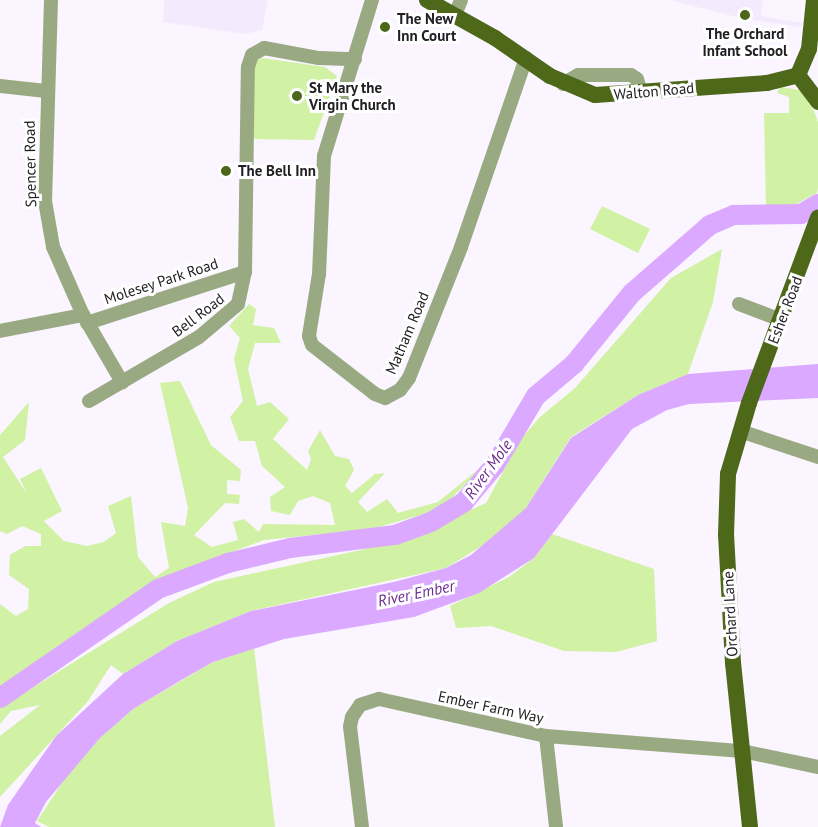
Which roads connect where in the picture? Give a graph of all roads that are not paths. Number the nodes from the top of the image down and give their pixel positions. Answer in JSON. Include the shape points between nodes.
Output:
{"nodes":[{"id":1,"x":51,"y":0,"type":"edge"},
{"id":2,"x":372,"y":0,"type":"edge"},
{"id":3,"x":427,"y":0,"type":"edge"},
{"id":4,"x":814,"y":0,"type":"edge"},
{"id":5,"x":458,"y":8,"type":"edge"},
{"id":6,"x":526,"y":58,"type":"junction"},
{"id":7,"x":354,"y":59,"type":"junction"},
{"id":8,"x":798,"y":75,"type":"junction"},
{"id":9,"x":0,"y":86,"type":"edge"},
{"id":10,"x":46,"y":91,"type":"junction"},
{"id":11,"x":818,"y":102,"type":"edge"},
{"id":12,"x":817,"y":222,"type":"edge"},
{"id":13,"x":246,"y":272,"type":"junction"},
{"id":14,"x":739,"y":304,"type":"dead end"},
{"id":15,"x":85,"y":319,"type":"junction"},
{"id":16,"x":781,"y":320,"type":"junction"},
{"id":17,"x":0,"y":331,"type":"edge"},
{"id":18,"x":122,"y":382,"type":"junction"},
{"id":19,"x":89,"y":401,"type":"dead end"},
{"id":20,"x":749,"y":403,"type":"joint"},
{"id":21,"x":740,"y":431,"type":"junction"},
{"id":22,"x":818,"y":457,"type":"edge"},
{"id":23,"x":546,"y":736,"type":"junction"},
{"id":24,"x":742,"y":751,"type":"junction"},
{"id":25,"x":818,"y":766,"type":"edge"},
{"id":26,"x":362,"y":827,"type":"edge"},
{"id":27,"x":556,"y":827,"type":"edge"},
{"id":28,"x":750,"y":827,"type":"edge"}],
"edges":[{"from":1,"to":10,"type":"street","name":"Spencer Road"},
{"from":2,"to":7,"type":"street","name":"Matham Road"},
{"from":3,"to":5,"type":"main road","name":"Walton Road"},
{"from":4,"to":8,"type":"main road","via":[[809,49]]},
{"from":5,"to":6,"type":"main road","name":"Walton Road"},
{"from":6,"to":7,"type":"street","name":"Matham Road","via":[[461,248],[409,378],[400,390],[385,398],[312,345],[309,336],[321,252],[324,156]]},
{"from":6,"to":8,"type":"main road","name":"Walton Road","via":[[563,84],[595,95],[767,83]]},
{"from":7,"to":13,"type":"street","name":"Bell Road","via":[[319,58],[264,48],[254,52],[248,67]]},
{"from":8,"to":11,"type":"main road"},
{"from":9,"to":10,"type":"street"},
{"from":10,"to":15,"type":"street","name":"Spencer Road","via":[[45,201],[53,248]]},
{"from":12,"to":16,"type":"main road","name":"Esher Road"},
{"from":13,"to":15,"type":"street","name":"Molesey Park Road"},
{"from":13,"to":18,"type":"street","name":"Bell Road","via":[[241,298],[231,313],[172,354]]},
{"from":14,"to":16,"type":"street"},
{"from":15,"to":17,"type":"street","name":"Molesey Park Road"},
{"from":15,"to":18,"type":"street","name":"Spencer Road"},
{"from":16,"to":20,"type":"main road","name":"Esher Road"},
{"from":18,"to":19,"type":"street","name":"Bell Road"},
{"from":20,"to":21,"type":"main road","name":"Orchard Lane"},
{"from":21,"to":22,"type":"street"},
{"from":21,"to":24,"type":"main road","name":"Orchard Lane","via":[[728,474],[726,535]]},
{"from":23,"to":24,"type":"street","name":"Ember Farm Way"},
{"from":23,"to":26,"type":"street","name":"Ember Farm Way","via":[[379,699],[360,705],[350,727]]},
{"from":23,"to":27,"type":"street"},
{"from":24,"to":25,"type":"street","name":"Ember Farm Way"},
{"from":24,"to":28,"type":"main road","name":"Orchard Lane"}]}
